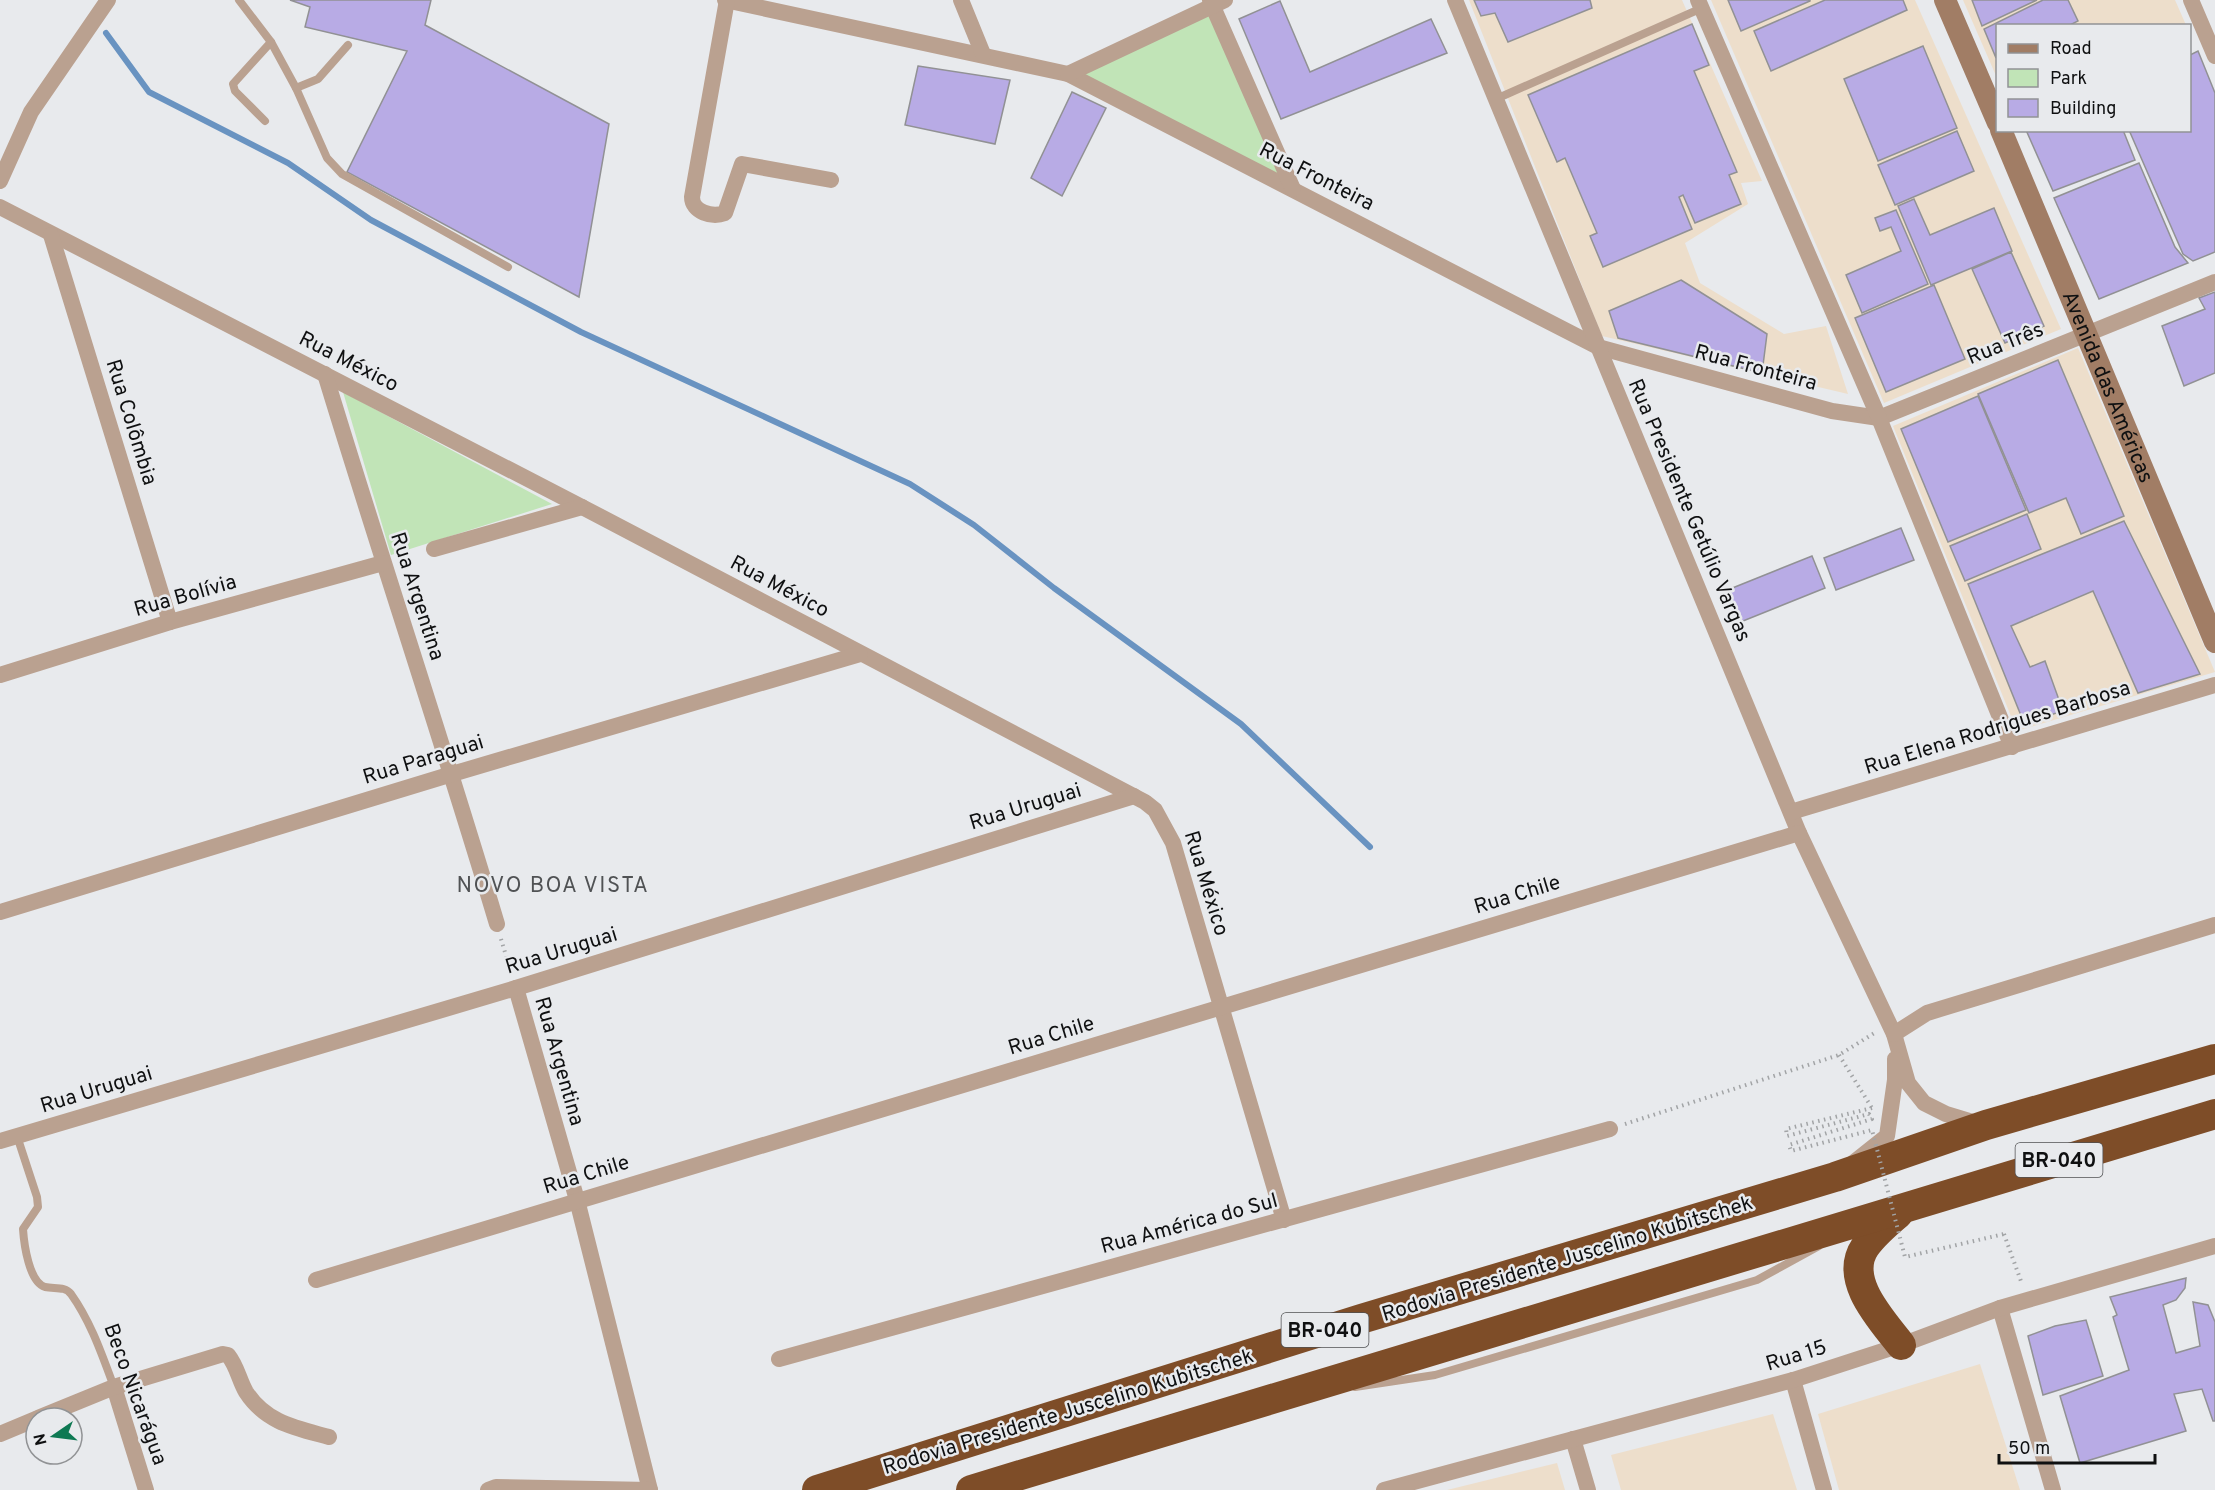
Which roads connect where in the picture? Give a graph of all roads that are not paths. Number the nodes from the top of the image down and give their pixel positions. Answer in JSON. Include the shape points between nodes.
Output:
{"nodes":[{"id":1,"x":108,"y":0,"type":"edge"},
{"id":2,"x":239,"y":0,"type":"edge"},
{"id":3,"x":726,"y":0,"type":"edge"},
{"id":4,"x":960,"y":0,"type":"edge"},
{"id":5,"x":1455,"y":0,"type":"edge"},
{"id":6,"x":1945,"y":0,"type":"edge"},
{"id":7,"x":2191,"y":0,"type":"edge"},
{"id":8,"x":1215,"y":2,"type":"edge"},
{"id":9,"x":1700,"y":4,"type":"edge"},
{"id":10,"x":271,"y":42,"type":"junction"},
{"id":11,"x":348,"y":45,"type":"dead end"},
{"id":12,"x":983,"y":54,"type":"junction"},
{"id":13,"x":2215,"y":56,"type":"edge"},
{"id":14,"x":1068,"y":74,"type":"junction"},
{"id":15,"x":296,"y":88,"type":"junction"},
{"id":16,"x":1496,"y":99,"type":"junction"},
{"id":17,"x":1996,"y":118,"type":"edge"},
{"id":18,"x":265,"y":121,"type":"dead end"},
{"id":19,"x":2002,"y":132,"type":"edge"},
{"id":20,"x":7,"y":142,"type":"edge"},
{"id":21,"x":831,"y":180,"type":"dead end"},
{"id":22,"x":0,"y":181,"type":"edge"},
{"id":23,"x":1293,"y":189,"type":"junction"},
{"id":24,"x":0,"y":207,"type":"edge"},
{"id":25,"x":51,"y":235,"type":"junction"},
{"id":26,"x":508,"y":267,"type":"dead end"},
{"id":27,"x":2215,"y":282,"type":"edge"},
{"id":28,"x":2087,"y":333,"type":"junction"},
{"id":29,"x":1598,"y":347,"type":"junction"},
{"id":30,"x":325,"y":374,"type":"junction"},
{"id":31,"x":1879,"y":418,"type":"junction"},
{"id":32,"x":582,"y":507,"type":"junction"},
{"id":33,"x":434,"y":549,"type":"dead end"},
{"id":34,"x":383,"y":563,"type":"junction"},
{"id":35,"x":170,"y":622,"type":"junction"},
{"id":36,"x":2215,"y":642,"type":"edge"},
{"id":37,"x":860,"y":654,"type":"junction"},
{"id":38,"x":0,"y":675,"type":"edge"},
{"id":39,"x":2215,"y":685,"type":"edge"},
{"id":40,"x":2012,"y":747,"type":"junction"},
{"id":41,"x":452,"y":774,"type":"junction"},
{"id":42,"x":1134,"y":796,"type":"junction"},
{"id":43,"x":1791,"y":812,"type":"junction"},
{"id":44,"x":1799,"y":833,"type":"junction"},
{"id":45,"x":0,"y":912,"type":"edge"},
{"id":46,"x":497,"y":924,"type":"road end"},
{"id":47,"x":2215,"y":925,"type":"edge"},
{"id":48,"x":516,"y":988,"type":"junction"},
{"id":49,"x":1220,"y":1007,"type":"junction"},
{"id":50,"x":1892,"y":1029,"type":"junction"},
{"id":51,"x":2215,"y":1059,"type":"edge"},
{"id":52,"x":2215,"y":1114,"type":"edge"},
{"id":53,"x":1986,"y":1125,"type":"junction"},
{"id":54,"x":1610,"y":1129,"type":"road end"},
{"id":55,"x":17,"y":1136,"type":"junction"},
{"id":56,"x":0,"y":1141,"type":"edge"},
{"id":57,"x":1835,"y":1177,"type":"junction"},
{"id":58,"x":577,"y":1200,"type":"junction"},
{"id":59,"x":1904,"y":1208,"type":"junction"},
{"id":60,"x":1284,"y":1220,"type":"junction"},
{"id":61,"x":2215,"y":1246,"type":"edge"},
{"id":62,"x":316,"y":1280,"type":"dead end"},
{"id":63,"x":2000,"y":1308,"type":"junction"},
{"id":64,"x":1901,"y":1345,"type":"junction"},
{"id":65,"x":778,"y":1359,"type":"dead end"},
{"id":66,"x":1793,"y":1380,"type":"junction"},
{"id":67,"x":114,"y":1387,"type":"junction"},
{"id":68,"x":67,"y":1406,"type":"edge"},
{"id":69,"x":24,"y":1424,"type":"edge"},
{"id":70,"x":0,"y":1434,"type":"edge"},
{"id":71,"x":329,"y":1437,"type":"dead end"},
{"id":72,"x":1573,"y":1439,"type":"junction"},
{"id":73,"x":146,"y":1490,"type":"edge"},
{"id":74,"x":488,"y":1490,"type":"edge"},
{"id":75,"x":650,"y":1490,"type":"edge"},
{"id":76,"x":816,"y":1490,"type":"edge"},
{"id":77,"x":972,"y":1490,"type":"edge"},
{"id":78,"x":1384,"y":1490,"type":"edge"},
{"id":79,"x":1588,"y":1490,"type":"edge"},
{"id":80,"x":1824,"y":1490,"type":"edge"},
{"id":81,"x":2053,"y":1490,"type":"edge"}],
"edges":[{"from":1,"to":20,"type":"street"},
{"from":2,"to":10,"type":"lane"},
{"from":3,"to":12,"type":"street","name":"Rua Fronteira"},
{"from":3,"to":21,"type":"street","via":[[692,197],[694,206],[724,213],[742,164]]},
{"from":4,"to":12,"type":"street"},
{"from":5,"to":16,"type":"street","name":"Rua Presidente Getúlio Vargas"},
{"from":6,"to":17,"type":"main road"},
{"from":7,"to":13,"type":"street"},
{"from":8,"to":14,"type":"street"},
{"from":8,"to":23,"type":"street"},
{"from":9,"to":16,"type":"lane"},
{"from":9,"to":31,"type":"street"},
{"from":10,"to":15,"type":"lane"},
{"from":10,"to":18,"type":"lane","via":[[233,84],[235,91]]},
{"from":11,"to":15,"type":"lane","via":[[318,79]]},
{"from":12,"to":14,"type":"street","name":"Rua Fronteira"},
{"from":14,"to":23,"type":"street","name":"Rua Fronteira"},
{"from":15,"to":26,"type":"lane","via":[[327,158],[342,174]]},
{"from":16,"to":29,"type":"street","name":"Rua Presidente Getúlio Vargas"},
{"from":19,"to":28,"type":"main road","name":"Avenida das Américas"},
{"from":20,"to":22,"type":"street"},
{"from":23,"to":29,"type":"street","name":"Rua Fronteira"},
{"from":24,"to":25,"type":"street","name":"Rua México"},
{"from":25,"to":30,"type":"street","name":"Rua México"},
{"from":25,"to":35,"type":"street","name":"Rua Colômbia"},
{"from":27,"to":28,"type":"street","name":"Rua Três"},
{"from":28,"to":31,"type":"street","name":"Rua Três"},
{"from":28,"to":36,"type":"main road","name":"Avenida das Américas"},
{"from":29,"to":31,"type":"street","name":"Rua Fronteira","via":[[1832,411]]},
{"from":29,"to":43,"type":"street","name":"Rua Presidente Getúlio Vargas"},
{"from":30,"to":32,"type":"street","name":"Rua México"},
{"from":30,"to":34,"type":"street","name":"Rua Argentina"},
{"from":31,"to":40,"type":"street"},
{"from":32,"to":33,"type":"street"},
{"from":32,"to":37,"type":"street","name":"Rua México"},
{"from":34,"to":35,"type":"street","name":"Rua Bolívia"},
{"from":34,"to":41,"type":"street","name":"Rua Argentina"},
{"from":35,"to":38,"type":"street","name":"Rua Bolívia"},
{"from":37,"to":41,"type":"street","name":"Rua Paraguai"},
{"from":37,"to":42,"type":"street","name":"Rua México"},
{"from":39,"to":40,"type":"street","name":"Rua Elena Rodrigues Barbosa"},
{"from":40,"to":43,"type":"street","name":"Rua Elena Rodrigues Barbosa"},
{"from":41,"to":45,"type":"street","name":"Rua Paraguai"},
{"from":41,"to":46,"type":"street","name":"Rua Argentina"},
{"from":42,"to":48,"type":"street","name":"Rua Uruguai"},
{"from":42,"to":49,"type":"street","name":"Rua México","via":[[1155,810],[1173,843]]},
{"from":43,"to":44,"type":"street","name":"Rua Presidente Getúlio Vargas"},
{"from":44,"to":49,"type":"street","name":"Rua Chile"},
{"from":44,"to":50,"type":"street","name":"Rua Presidente Getúlio Vargas"},
{"from":47,"to":50,"type":"street","via":[[1927,1013]]},
{"from":48,"to":55,"type":"street","name":"Rua Uruguai"},
{"from":48,"to":58,"type":"street","name":"Rua Argentina"},
{"from":49,"to":58,"type":"street","name":"Rua Chile"},
{"from":49,"to":60,"type":"street","name":"Rua México"},
{"from":50,"to":53,"type":"street","name":"Rua Presidente Getúlio Vargas","via":[[1908,1083],[1924,1103],[1946,1114]]},
{"from":50,"to":57,"type":"street","name":"Rua Presidente Getúlio Vargas","via":[[1895,1080],[1887,1136]]},
{"from":51,"to":53,"type":"highway","name":"Rodovia Presidente Juscelino Kubitschek","number":"BR-040"},
{"from":52,"to":59,"type":"highway","number":"BR-040"},
{"from":53,"to":57,"type":"highway","name":"Rodovia Presidente Juscelino Kubitschek","number":"BR-040"},
{"from":54,"to":60,"type":"street","name":"Rua América do Sul"},
{"from":55,"to":56,"type":"street","name":"Rua Uruguai"},
{"from":55,"to":67,"type":"lane","name":"Beco Nicarágua","via":[[37,1197],[38,1207],[23,1229],[34,1277],[44,1287],[62,1288],[70,1293],[96,1338]]},
{"from":57,"to":76,"type":"highway","name":"Rodovia Presidente Juscelino Kubitschek","number":"BR-040","via":[[1361,1319]]},
{"from":58,"to":62,"type":"street","name":"Rua Chile"},
{"from":58,"to":75,"type":"street","name":"Rua Argentina"},
{"from":59,"to":64,"type":"highway","via":[[1863,1249],[1859,1266],[1862,1290]]},
{"from":59,"to":77,"type":"highway","number":"BR-040"},
{"from":60,"to":65,"type":"street","name":"Rua América do Sul"},
{"from":61,"to":63,"type":"street","name":"Rua 15"},
{"from":63,"to":64,"type":"street","name":"Rua 15"},
{"from":63,"to":81,"type":"street"},
{"from":64,"to":66,"type":"street","name":"Rua 15"},
{"from":66,"to":72,"type":"street","name":"Rua 15"},
{"from":66,"to":80,"type":"street"},
{"from":67,"to":68,"type":"street"},
{"from":67,"to":71,"type":"street","via":[[218,1354],[228,1355],[246,1392],[274,1421]]},
{"from":67,"to":73,"type":"street","name":"Beco Nicarágua"},
{"from":69,"to":70,"type":"street"},
{"from":72,"to":78,"type":"street","name":"Rua 15"},
{"from":72,"to":79,"type":"street"},
{"from":74,"to":75,"type":"street"}]}
